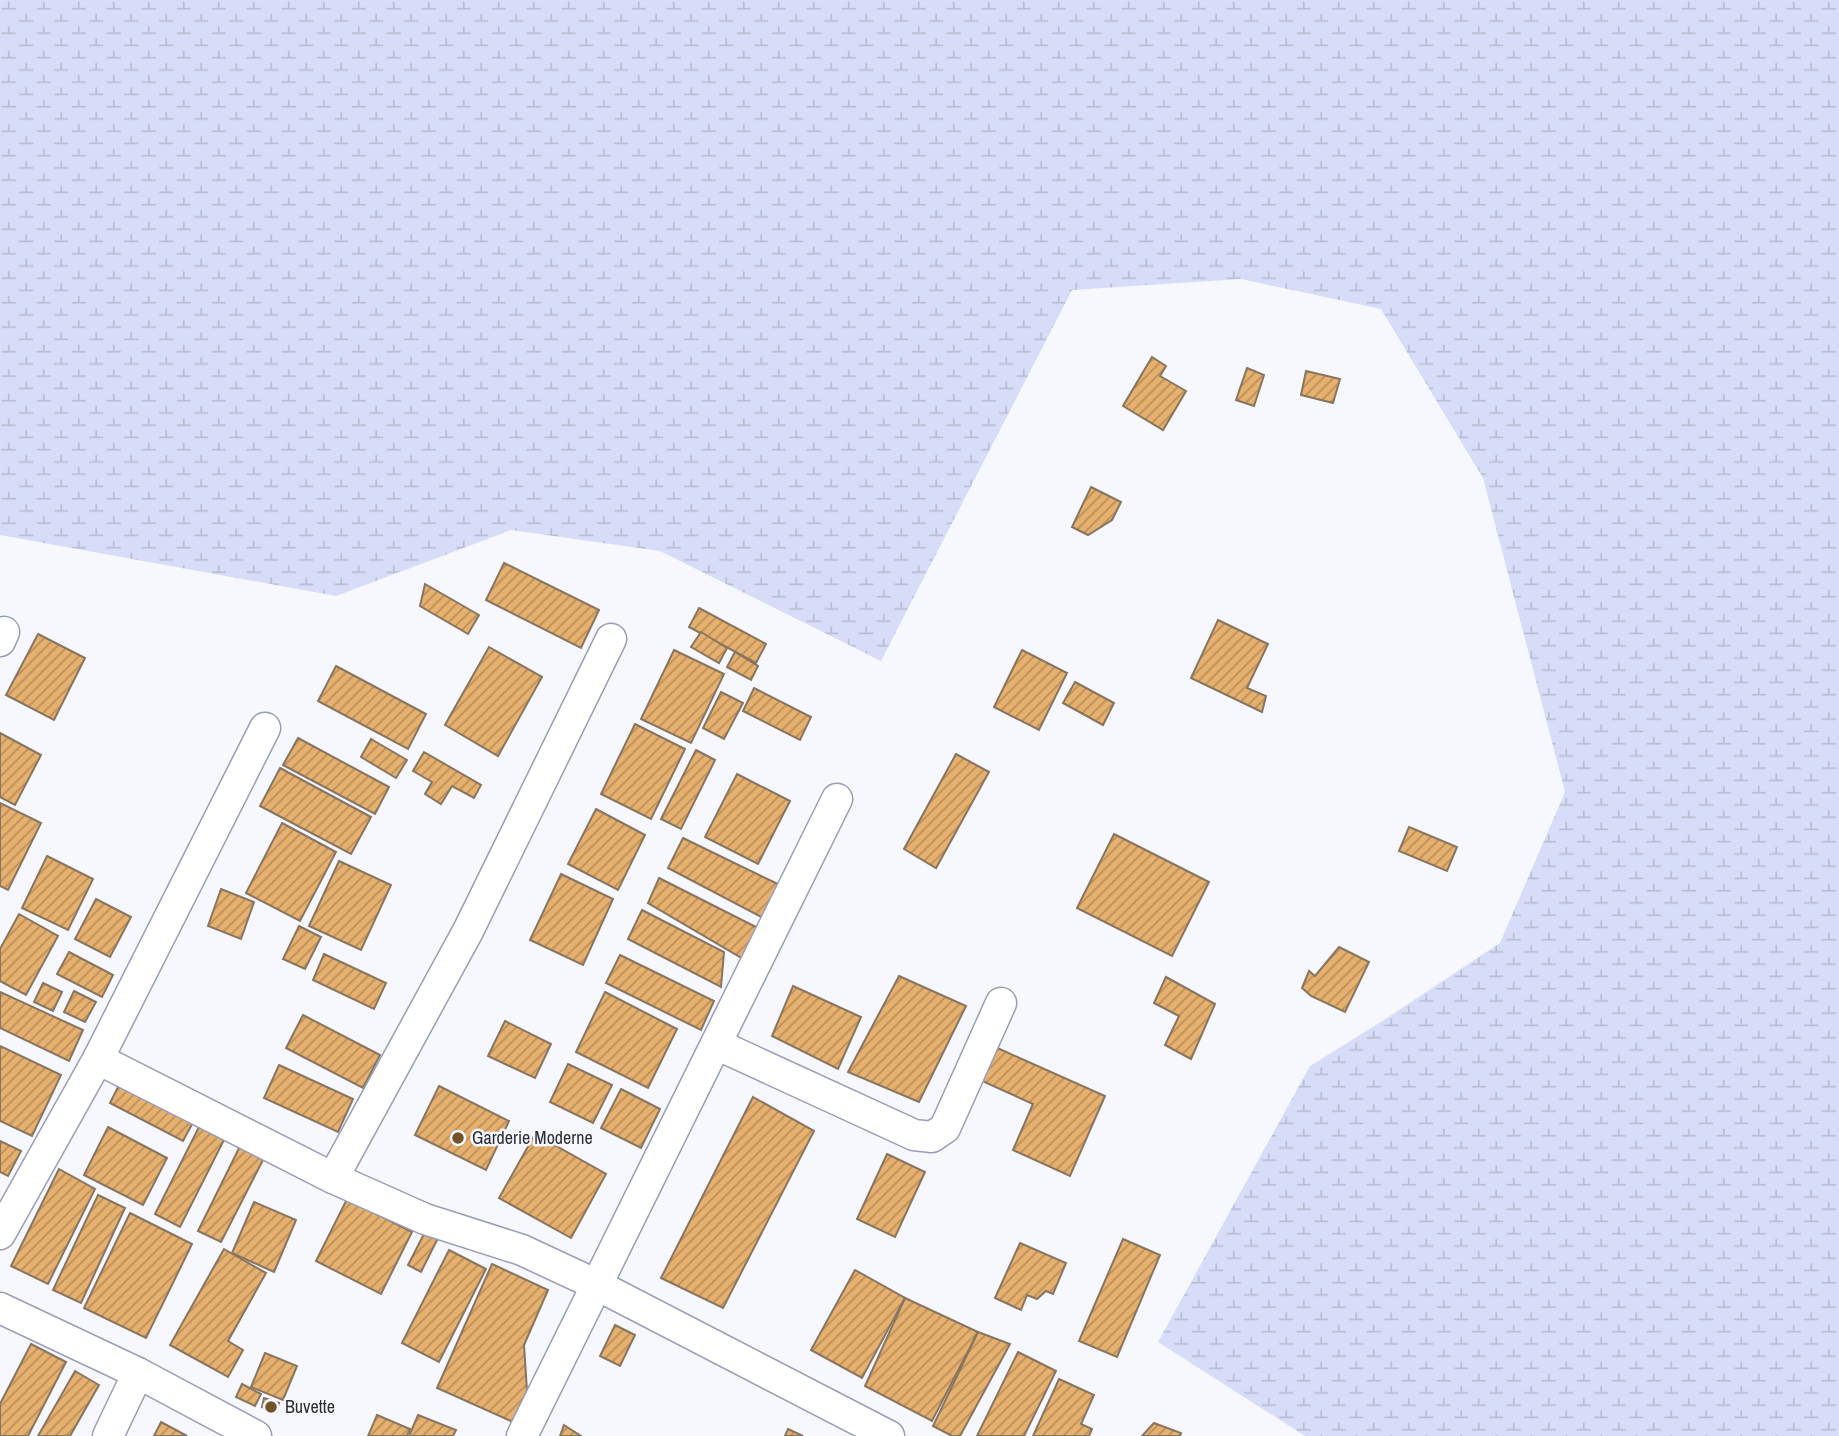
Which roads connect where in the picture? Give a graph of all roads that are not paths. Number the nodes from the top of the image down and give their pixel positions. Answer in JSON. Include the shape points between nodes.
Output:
{"nodes":[{"id":1,"x":611,"y":639,"type":"dead end"},
{"id":2,"x":265,"y":728,"type":"dead end"},
{"id":3,"x":837,"y":799,"type":"dead end"},
{"id":4,"x":1001,"y":1003,"type":"dead end"},
{"id":5,"x":716,"y":1044,"type":"junction"},
{"id":6,"x":99,"y":1059,"type":"junction"},
{"id":7,"x":333,"y":1178,"type":"junction"},
{"id":8,"x":0,"y":1234,"type":"edge"},
{"id":9,"x":597,"y":1285,"type":"junction"},
{"id":10,"x":0,"y":1308,"type":"edge"},
{"id":11,"x":138,"y":1373,"type":"junction"},
{"id":12,"x":108,"y":1436,"type":"edge"},
{"id":13,"x":256,"y":1436,"type":"edge"},
{"id":14,"x":522,"y":1436,"type":"edge"},
{"id":15,"x":889,"y":1436,"type":"edge"}],
"edges":[{"from":1,"to":7,"type":"street","via":[[468,931]]},
{"from":2,"to":6,"type":"street"},
{"from":3,"to":5,"type":"street"},
{"from":4,"to":5,"type":"street","via":[[945,1128],[932,1137],[914,1135]]},
{"from":5,"to":9,"type":"street"},
{"from":6,"to":7,"type":"street"},
{"from":6,"to":8,"type":"street"},
{"from":7,"to":9,"type":"street","via":[[425,1219],[522,1250]]},
{"from":9,"to":14,"type":"street"},
{"from":9,"to":15,"type":"street"},
{"from":10,"to":11,"type":"street"},
{"from":11,"to":12,"type":"street"},
{"from":11,"to":13,"type":"street"}]}
